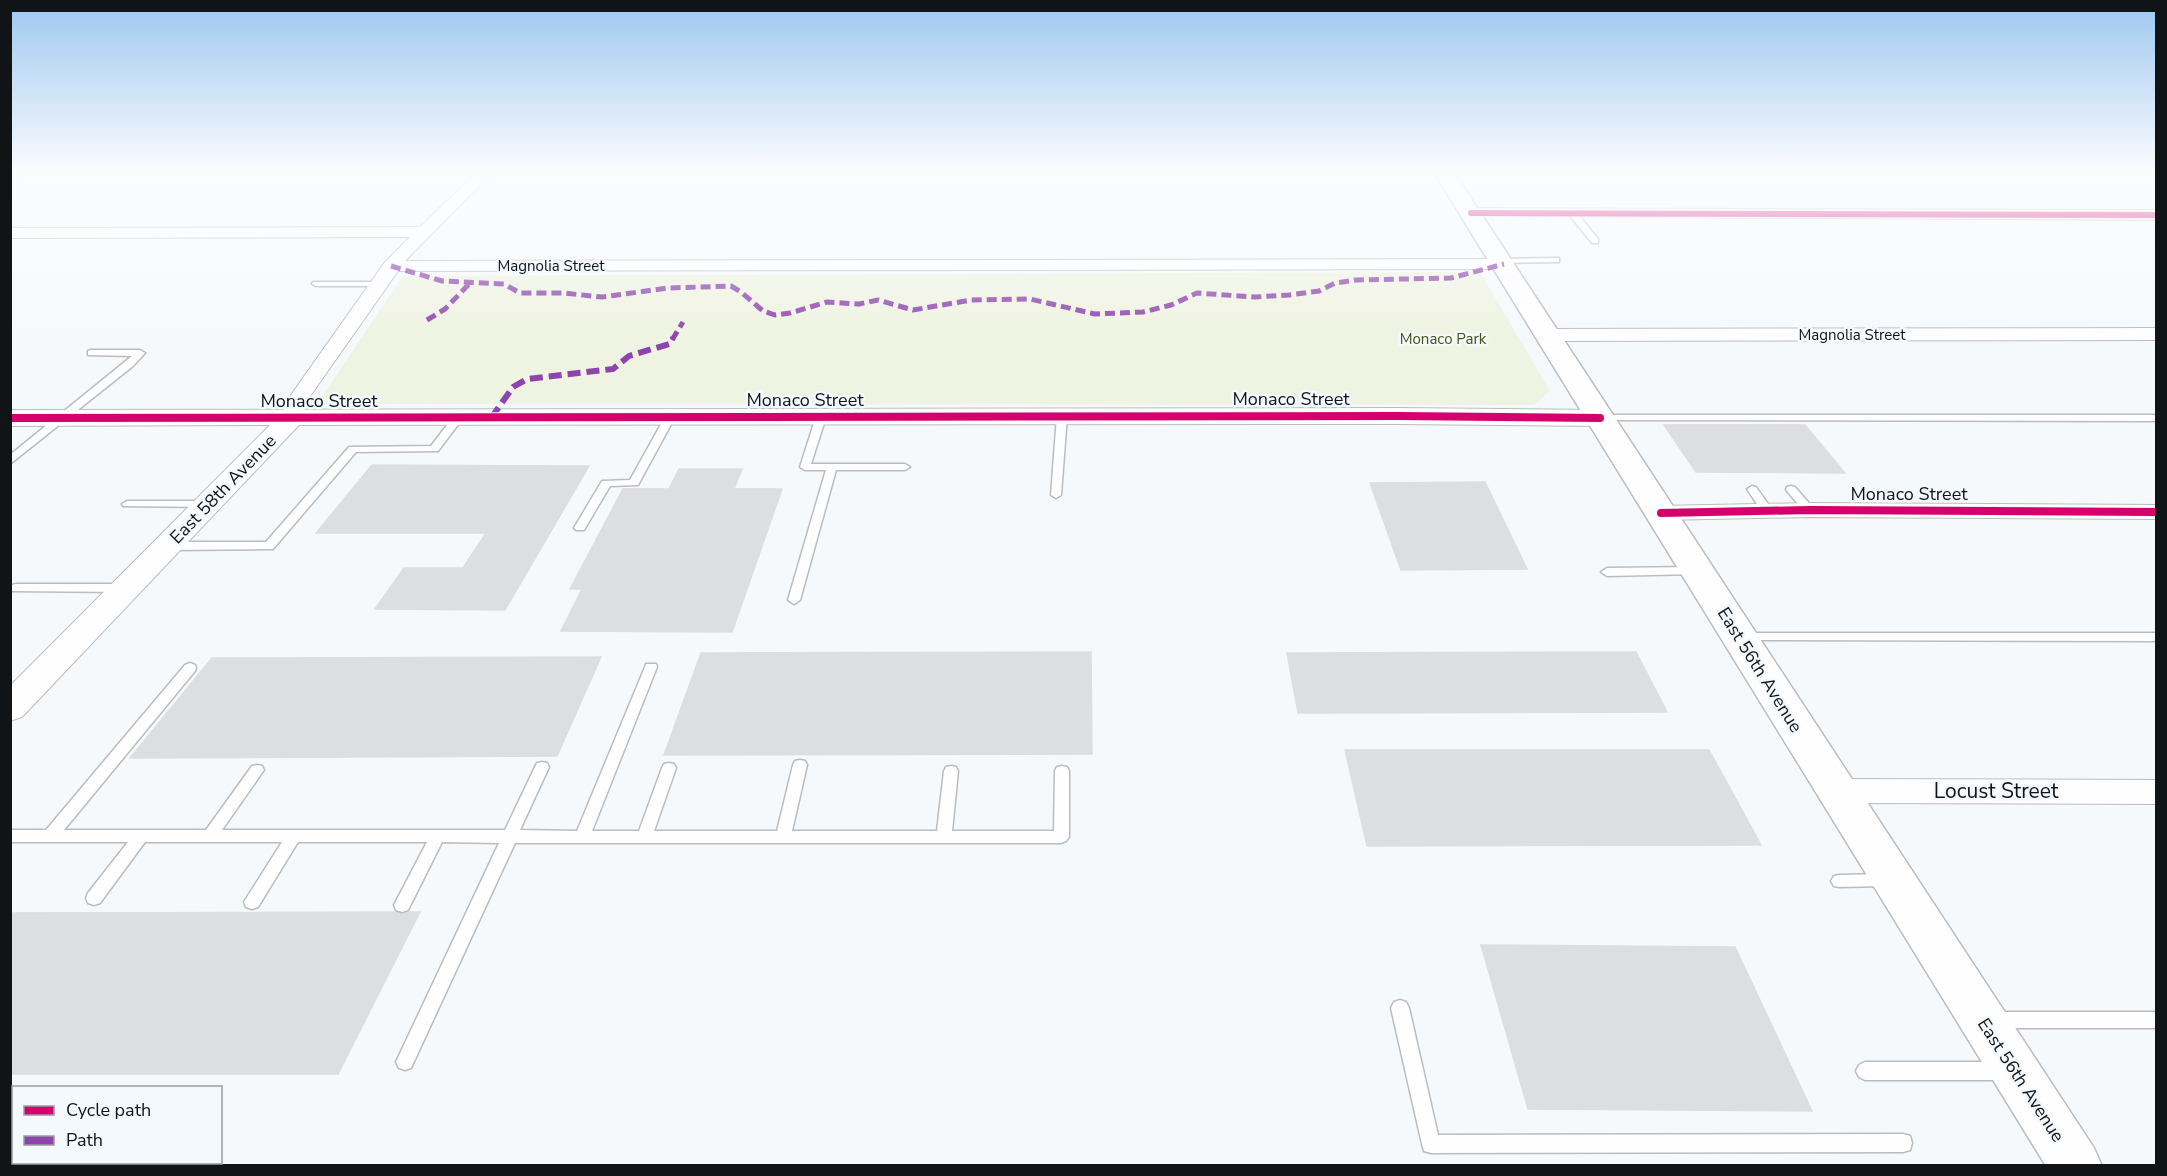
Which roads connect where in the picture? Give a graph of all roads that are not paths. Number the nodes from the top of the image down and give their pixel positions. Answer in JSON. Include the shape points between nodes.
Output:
{"nodes":[{"id":1,"x":427,"y":229,"type":"edge"},
{"id":2,"x":1481,"y":229,"type":"edge"},
{"id":3,"x":1585,"y":229,"type":"edge"},
{"id":4,"x":424,"y":232,"type":"junction"},
{"id":5,"x":10,"y":233,"type":"edge"},
{"id":6,"x":1595,"y":241,"type":"dead end"},
{"id":7,"x":1556,"y":260,"type":"dead end"},
{"id":8,"x":1503,"y":263,"type":"junction"},
{"id":9,"x":391,"y":266,"type":"junction"},
{"id":10,"x":316,"y":284,"type":"dead end"},
{"id":11,"x":378,"y":284,"type":"junction"},
{"id":12,"x":2157,"y":334,"type":"edge"},
{"id":13,"x":1548,"y":335,"type":"junction"},
{"id":14,"x":91,"y":353,"type":"dead end"},
{"id":15,"x":1062,"y":416,"type":"junction"},
{"id":16,"x":458,"y":417,"type":"junction"},
{"id":17,"x":670,"y":417,"type":"junction"},
{"id":18,"x":820,"y":417,"type":"junction"},
{"id":19,"x":2157,"y":417,"type":"edge"},
{"id":20,"x":10,"y":418,"type":"edge"},
{"id":21,"x":63,"y":418,"type":"junction"},
{"id":22,"x":292,"y":418,"type":"junction"},
{"id":23,"x":1600,"y":418,"type":"junction"},
{"id":24,"x":10,"y":461,"type":"edge"},
{"id":25,"x":832,"y":467,"type":"junction"},
{"id":26,"x":905,"y":467,"type":"dead end"},
{"id":27,"x":1752,"y":489,"type":"dead end"},
{"id":28,"x":1791,"y":489,"type":"dead end"},
{"id":29,"x":1056,"y":495,"type":"dead end"},
{"id":30,"x":127,"y":504,"type":"dead end"},
{"id":31,"x":208,"y":504,"type":"junction"},
{"id":32,"x":1809,"y":510,"type":"junction"},
{"id":33,"x":1767,"y":511,"type":"junction"},
{"id":34,"x":2157,"y":512,"type":"edge"},
{"id":35,"x":1660,"y":513,"type":"junction"},
{"id":36,"x":580,"y":528,"type":"dead end"},
{"id":37,"x":168,"y":546,"type":"junction"},
{"id":38,"x":1698,"y":571,"type":"junction"},
{"id":39,"x":1607,"y":572,"type":"dead end"},
{"id":40,"x":16,"y":588,"type":"dead end"},
{"id":41,"x":127,"y":588,"type":"junction"},
{"id":42,"x":794,"y":600,"type":"dead end"},
{"id":43,"x":1737,"y":637,"type":"junction"},
{"id":44,"x":2157,"y":637,"type":"edge"},
{"id":45,"x":651,"y":667,"type":"dead end"},
{"id":46,"x":190,"y":668,"type":"dead end"},
{"id":47,"x":10,"y":708,"type":"edge"},
{"id":48,"x":800,"y":765,"type":"dead end"},
{"id":49,"x":542,"y":767,"type":"dead end"},
{"id":50,"x":669,"y":768,"type":"dead end"},
{"id":51,"x":257,"y":770,"type":"dead end"},
{"id":52,"x":951,"y":771,"type":"dead end"},
{"id":53,"x":1062,"y":771,"type":"dead end"},
{"id":54,"x":1836,"y":791,"type":"junction"},
{"id":55,"x":2157,"y":792,"type":"edge"},
{"id":56,"x":10,"y":836,"type":"edge"},
{"id":57,"x":50,"y":836,"type":"junction"},
{"id":58,"x":141,"y":836,"type":"junction"},
{"id":59,"x":210,"y":836,"type":"junction"},
{"id":60,"x":294,"y":836,"type":"junction"},
{"id":61,"x":438,"y":836,"type":"junction"},
{"id":62,"x":510,"y":836,"type":"junction"},
{"id":63,"x":582,"y":836,"type":"junction"},
{"id":64,"x":645,"y":836,"type":"junction"},
{"id":65,"x":783,"y":837,"type":"junction"},
{"id":66,"x":944,"y":837,"type":"junction"},
{"id":67,"x":1893,"y":880,"type":"junction"},
{"id":68,"x":1839,"y":881,"type":"dead end"},
{"id":69,"x":94,"y":898,"type":"dead end"},
{"id":70,"x":252,"y":902,"type":"dead end"},
{"id":71,"x":402,"y":905,"type":"dead end"},
{"id":72,"x":1400,"y":1008,"type":"dead end"},
{"id":73,"x":1983,"y":1020,"type":"junction"},
{"id":74,"x":2157,"y":1020,"type":"edge"},
{"id":75,"x":405,"y":1062,"type":"dead end"},
{"id":76,"x":1865,"y":1071,"type":"dead end"},
{"id":77,"x":2016,"y":1071,"type":"junction"},
{"id":78,"x":1903,"y":1143,"type":"dead end"},
{"id":79,"x":2076,"y":1166,"type":"edge"}],
"edges":[{"from":1,"to":4,"type":"street","name":"East 58th Avenue"},
{"from":2,"to":8,"type":"main road","name":"East 56th Avenue"},
{"from":3,"to":6,"type":"lane"},
{"from":4,"to":5,"type":"street"},
{"from":4,"to":9,"type":"street","name":"East 58th Avenue"},
{"from":7,"to":8,"type":"lane"},
{"from":8,"to":9,"type":"street","name":"Magnolia Street"},
{"from":8,"to":13,"type":"main road","name":"East 56th Avenue"},
{"from":9,"to":11,"type":"street","name":"East 58th Avenue"},
{"from":10,"to":11,"type":"lane"},
{"from":11,"to":22,"type":"street","name":"East 58th Avenue","via":[[296,402]]},
{"from":12,"to":13,"type":"street","name":"Magnolia Street"},
{"from":13,"to":23,"type":"main road","name":"East 56th Avenue"},
{"from":14,"to":21,"type":"lane","via":[[140,353]]},
{"from":15,"to":18,"type":"street","name":"Monaco Street"},
{"from":15,"to":23,"type":"street","name":"Monaco Street"},
{"from":15,"to":29,"type":"lane"},
{"from":16,"to":17,"type":"street","name":"Monaco Street"},
{"from":16,"to":22,"type":"street","name":"Monaco Street"},
{"from":16,"to":37,"type":"lane","via":[[434,449],[353,449],[269,546]]},
{"from":17,"to":18,"type":"street","name":"Monaco Street"},
{"from":17,"to":36,"type":"lane","via":[[634,483],[606,483]]},
{"from":18,"to":25,"type":"lane","via":[[805,467]]},
{"from":19,"to":23,"type":"lane"},
{"from":20,"to":21,"type":"street","name":"Monaco Street"},
{"from":21,"to":22,"type":"street","name":"Monaco Street"},
{"from":21,"to":24,"type":"lane"},
{"from":22,"to":31,"type":"street","name":"East 58th Avenue"},
{"from":23,"to":35,"type":"main road","name":"East 56th Avenue"},
{"from":25,"to":26,"type":"lane"},
{"from":25,"to":42,"type":"lane"},
{"from":27,"to":33,"type":"lane"},
{"from":28,"to":32,"type":"lane"},
{"from":30,"to":31,"type":"lane"},
{"from":31,"to":37,"type":"street","name":"East 58th Avenue"},
{"from":32,"to":33,"type":"street","name":"Monaco Street"},
{"from":32,"to":34,"type":"street","name":"Monaco Street"},
{"from":33,"to":35,"type":"street","name":"Monaco Street"},
{"from":35,"to":38,"type":"main road","name":"East 56th Avenue"},
{"from":37,"to":41,"type":"street","name":"East 58th Avenue"},
{"from":38,"to":39,"type":"lane"},
{"from":38,"to":43,"type":"main road","name":"East 56th Avenue"},
{"from":40,"to":41,"type":"lane"},
{"from":41,"to":47,"type":"street","name":"East 58th Avenue"},
{"from":43,"to":44,"type":"lane"},
{"from":43,"to":54,"type":"main road","name":"East 56th Avenue"},
{"from":45,"to":63,"type":"lane"},
{"from":46,"to":57,"type":"lane"},
{"from":48,"to":65,"type":"lane"},
{"from":49,"to":62,"type":"lane"},
{"from":50,"to":64,"type":"lane"},
{"from":51,"to":59,"type":"lane"},
{"from":52,"to":66,"type":"lane"},
{"from":53,"to":66,"type":"lane","via":[[1061,837]]},
{"from":54,"to":55,"type":"street","name":"Locust Street"},
{"from":54,"to":67,"type":"main road","name":"East 56th Avenue"},
{"from":56,"to":57,"type":"lane"},
{"from":57,"to":58,"type":"lane"},
{"from":58,"to":59,"type":"lane"},
{"from":58,"to":69,"type":"lane"},
{"from":59,"to":60,"type":"lane"},
{"from":60,"to":61,"type":"lane"},
{"from":60,"to":70,"type":"lane"},
{"from":61,"to":62,"type":"lane"},
{"from":61,"to":71,"type":"lane"},
{"from":62,"to":63,"type":"lane"},
{"from":62,"to":75,"type":"lane"},
{"from":63,"to":64,"type":"lane"},
{"from":64,"to":65,"type":"lane"},
{"from":65,"to":66,"type":"lane"},
{"from":67,"to":68,"type":"lane"},
{"from":67,"to":73,"type":"main road","name":"East 56th Avenue"},
{"from":72,"to":78,"type":"lane","via":[[1431,1144]]},
{"from":73,"to":74,"type":"lane"},
{"from":73,"to":77,"type":"main road","name":"East 56th Avenue"},
{"from":76,"to":77,"type":"lane"},
{"from":77,"to":79,"type":"main road","name":"East 56th Avenue"}]}
